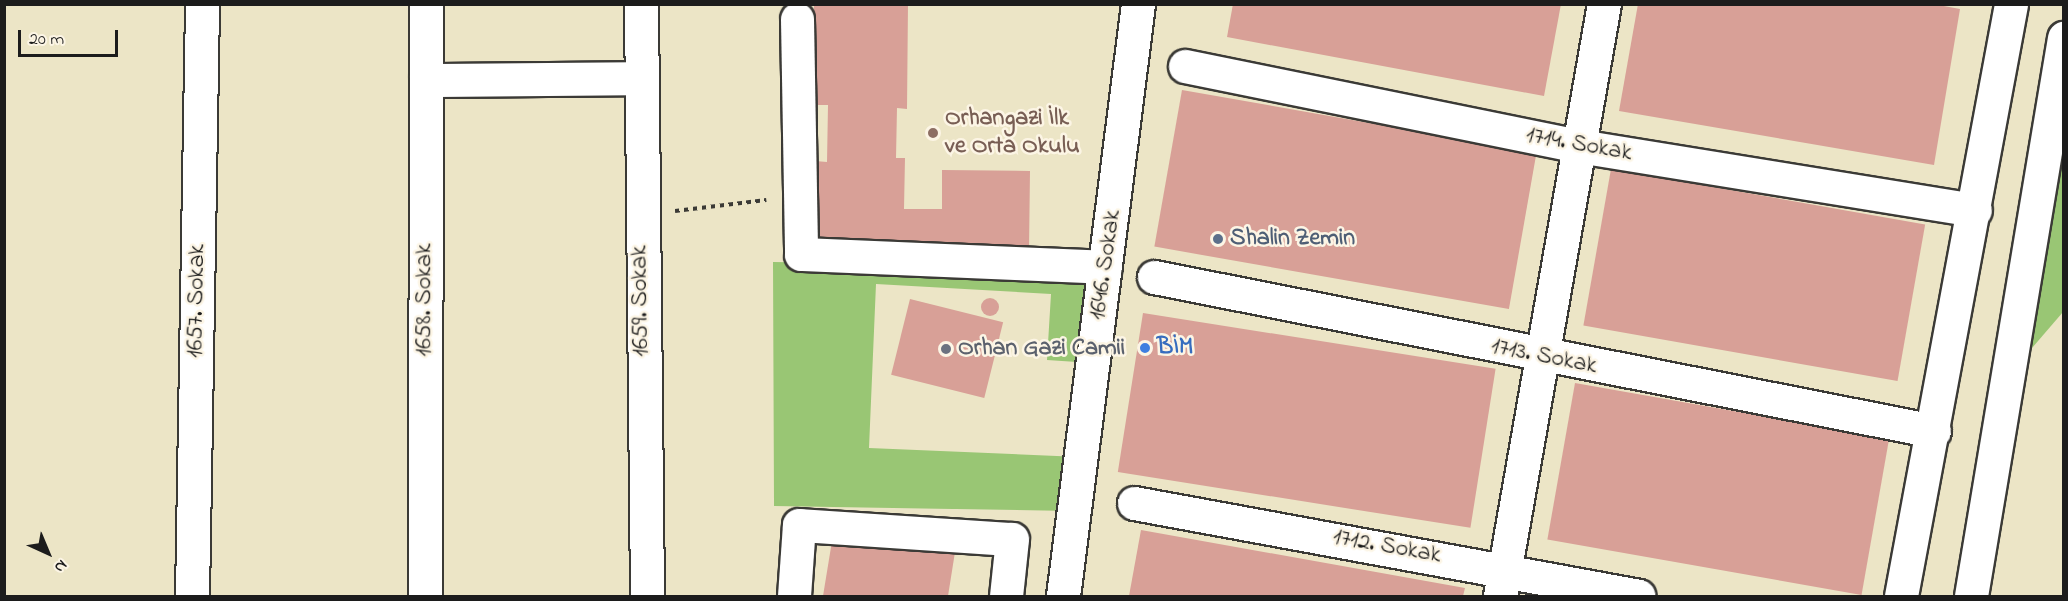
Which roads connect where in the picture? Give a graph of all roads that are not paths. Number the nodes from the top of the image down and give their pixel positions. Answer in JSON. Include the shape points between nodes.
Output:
{"nodes":[{"id":1,"x":202,"y":4,"type":"edge"},
{"id":2,"x":426,"y":4,"type":"edge"},
{"id":3,"x":641,"y":4,"type":"edge"},
{"id":4,"x":1138,"y":4,"type":"edge"},
{"id":5,"x":1604,"y":4,"type":"edge"},
{"id":6,"x":2011,"y":4,"type":"edge"},
{"id":7,"x":797,"y":19,"type":"dead end"},
{"id":8,"x":2064,"y":38,"type":"edge"},
{"id":9,"x":1185,"y":66,"type":"dead end"},
{"id":10,"x":642,"y":78,"type":"junction"},
{"id":11,"x":426,"y":80,"type":"junction"},
{"id":12,"x":1579,"y":146,"type":"junction"},
{"id":13,"x":1975,"y":210,"type":"junction"},
{"id":14,"x":1105,"y":267,"type":"junction"},
{"id":15,"x":1154,"y":277,"type":"dead end"},
{"id":16,"x":1541,"y":357,"type":"junction"},
{"id":17,"x":1934,"y":431,"type":"junction"},
{"id":18,"x":1134,"y":503,"type":"dead end"},
{"id":19,"x":1502,"y":582,"type":"edge"},
{"id":20,"x":192,"y":597,"type":"edge"},
{"id":21,"x":424,"y":597,"type":"edge"},
{"id":22,"x":647,"y":597,"type":"edge"},
{"id":23,"x":794,"y":597,"type":"edge"},
{"id":24,"x":1006,"y":597,"type":"edge"},
{"id":25,"x":1064,"y":597,"type":"edge"},
{"id":26,"x":1639,"y":597,"type":"edge"},
{"id":27,"x":1901,"y":597,"type":"edge"},
{"id":28,"x":1971,"y":597,"type":"edge"}],
"edges":[{"from":1,"to":20,"type":"street","name":"1657. Sokak"},
{"from":2,"to":11,"type":"street","name":"1658. Sokak"},
{"from":3,"to":10,"type":"street","name":"1659. Sokak"},
{"from":4,"to":14,"type":"street","name":"1646. Sokak"},
{"from":5,"to":12,"type":"street"},
{"from":6,"to":13,"type":"street"},
{"from":7,"to":14,"type":"street","via":[[801,254]]},
{"from":8,"to":28,"type":"street"},
{"from":9,"to":12,"type":"street","name":"1714. Sokak"},
{"from":10,"to":11,"type":"street"},
{"from":10,"to":22,"type":"street","name":"1659. Sokak","via":[[639,216]]},
{"from":11,"to":21,"type":"street","name":"1658. Sokak"},
{"from":12,"to":13,"type":"street","name":"1714. Sokak"},
{"from":12,"to":16,"type":"street"},
{"from":13,"to":17,"type":"street"},
{"from":14,"to":25,"type":"street","name":"1646. Sokak"},
{"from":15,"to":16,"type":"street","name":"1713. Sokak"},
{"from":16,"to":17,"type":"street","name":"1713. Sokak"},
{"from":16,"to":19,"type":"street"},
{"from":17,"to":27,"type":"street"},
{"from":18,"to":19,"type":"street","name":"1712. Sokak"},
{"from":19,"to":26,"type":"street","name":"1712. Sokak"},
{"from":23,"to":24,"type":"street","via":[[799,525],[1012,539]]}]}
